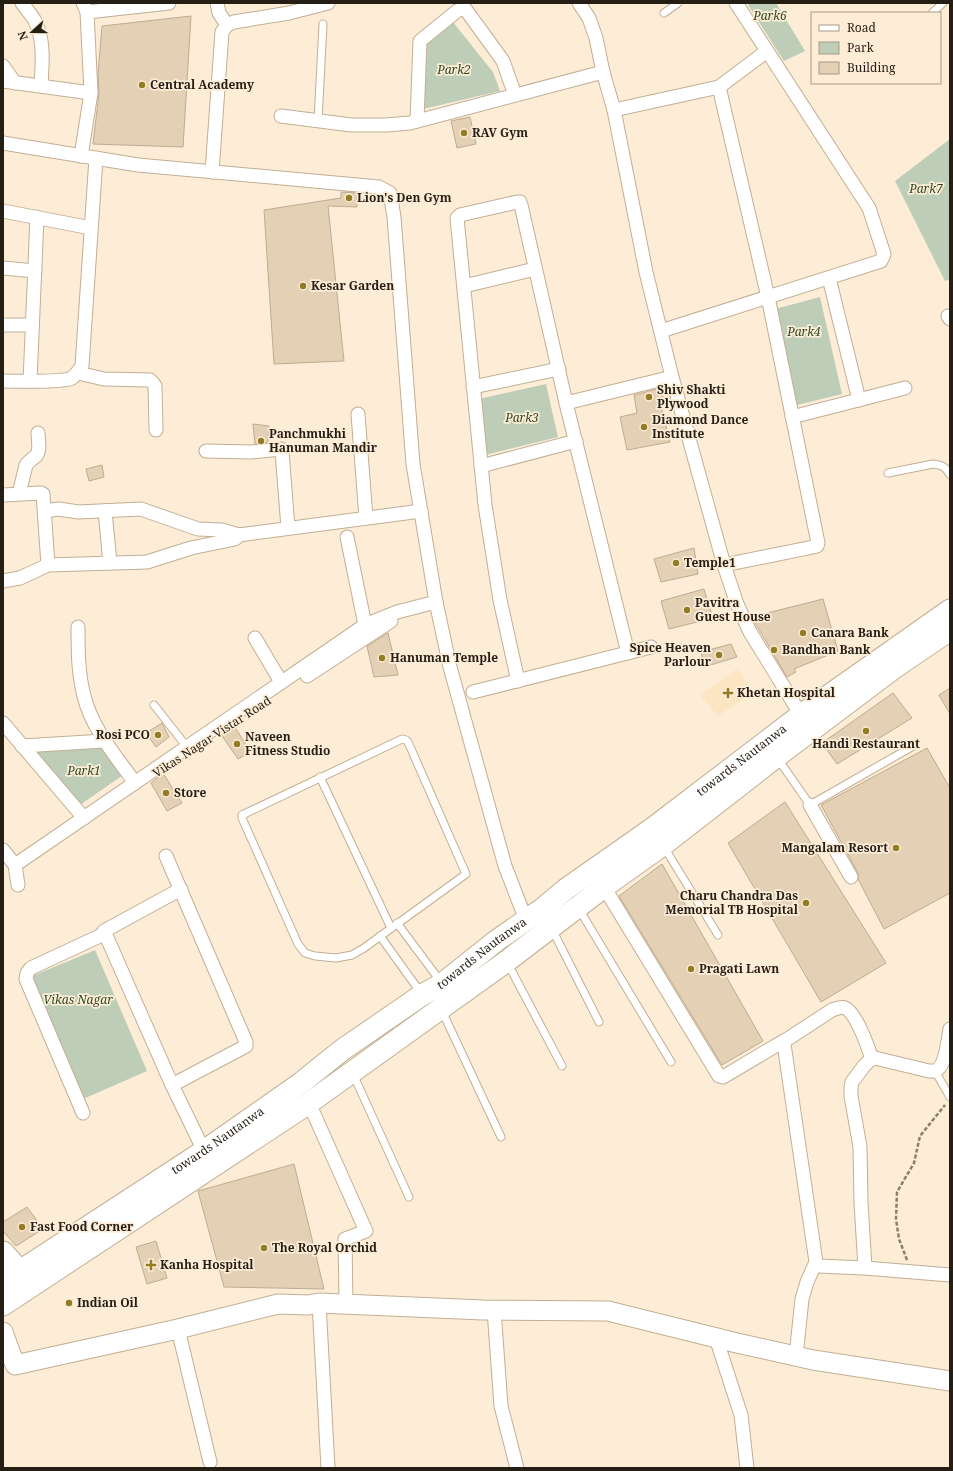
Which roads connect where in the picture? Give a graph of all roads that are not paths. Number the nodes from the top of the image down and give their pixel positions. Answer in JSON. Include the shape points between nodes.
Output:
{"nodes":[{"id":1,"x":22,"y":3,"type":"edge"},
{"id":2,"x":169,"y":3,"type":"edge"},
{"id":3,"x":217,"y":3,"type":"edge"},
{"id":4,"x":328,"y":3,"type":"edge"},
{"id":5,"x":579,"y":3,"type":"edge"},
{"id":6,"x":678,"y":3,"type":"edge"},
{"id":7,"x":736,"y":3,"type":"edge"},
{"id":8,"x":943,"y":3,"type":"edge"},
{"id":9,"x":85,"y":7,"type":"edge"},
{"id":10,"x":454,"y":7,"type":"edge"},
{"id":11,"x":664,"y":12,"type":"dead end"},
{"id":12,"x":932,"y":12,"type":"dead end"},
{"id":13,"x":323,"y":24,"type":"dead end"},
{"id":14,"x":227,"y":25,"type":"junction"},
{"id":15,"x":767,"y":51,"type":"junction"},
{"id":16,"x":3,"y":66,"type":"edge"},
{"id":17,"x":603,"y":72,"type":"junction"},
{"id":18,"x":9,"y":82,"type":"edge"},
{"id":19,"x":42,"y":86,"type":"junction"},
{"id":20,"x":719,"y":87,"type":"junction"},
{"id":21,"x":91,"y":93,"type":"junction"},
{"id":22,"x":515,"y":95,"type":"junction"},
{"id":23,"x":614,"y":110,"type":"junction"},
{"id":24,"x":281,"y":116,"type":"dead end"},
{"id":25,"x":318,"y":121,"type":"junction"},
{"id":26,"x":417,"y":121,"type":"junction"},
{"id":27,"x":3,"y":143,"type":"edge"},
{"id":28,"x":82,"y":156,"type":"junction"},
{"id":29,"x":96,"y":158,"type":"junction"},
{"id":30,"x":212,"y":172,"type":"junction"},
{"id":31,"x":3,"y":211,"type":"edge"},
{"id":32,"x":37,"y":217,"type":"junction"},
{"id":33,"x":92,"y":228,"type":"junction"},
{"id":34,"x":3,"y":268,"type":"edge"},
{"id":35,"x":536,"y":269,"type":"junction"},
{"id":36,"x":35,"y":271,"type":"junction"},
{"id":37,"x":829,"y":278,"type":"junction"},
{"id":38,"x":464,"y":286,"type":"junction"},
{"id":39,"x":768,"y":297,"type":"junction"},
{"id":40,"x":3,"y":325,"type":"edge"},
{"id":41,"x":32,"y":325,"type":"junction"},
{"id":42,"x":661,"y":332,"type":"junction"},
{"id":43,"x":559,"y":370,"type":"junction"},
{"id":44,"x":78,"y":373,"type":"junction"},
{"id":45,"x":672,"y":377,"type":"junction"},
{"id":46,"x":3,"y":381,"type":"edge"},
{"id":47,"x":30,"y":381,"type":"junction"},
{"id":48,"x":473,"y":387,"type":"junction"},
{"id":49,"x":905,"y":388,"type":"dead end"},
{"id":50,"x":859,"y":400,"type":"junction"},
{"id":51,"x":566,"y":403,"type":"junction"},
{"id":52,"x":358,"y":414,"type":"dead end"},
{"id":53,"x":792,"y":417,"type":"junction"},
{"id":54,"x":156,"y":430,"type":"dead end"},
{"id":55,"x":38,"y":433,"type":"dead end"},
{"id":56,"x":576,"y":441,"type":"junction"},
{"id":57,"x":206,"y":452,"type":"dead end"},
{"id":58,"x":481,"y":466,"type":"junction"},
{"id":59,"x":888,"y":473,"type":"dead end"},
{"id":60,"x":950,"y":475,"type":"edge"},
{"id":61,"x":18,"y":494,"type":"junction"},
{"id":62,"x":3,"y":495,"type":"edge"},
{"id":63,"x":45,"y":510,"type":"junction"},
{"id":64,"x":105,"y":510,"type":"junction"},
{"id":65,"x":421,"y":511,"type":"junction"},
{"id":66,"x":366,"y":518,"type":"junction"},
{"id":67,"x":288,"y":528,"type":"junction"},
{"id":68,"x":239,"y":534,"type":"junction"},
{"id":69,"x":347,"y":538,"type":"dead end"},
{"id":70,"x":110,"y":564,"type":"junction"},
{"id":71,"x":48,"y":565,"type":"junction"},
{"id":72,"x":724,"y":565,"type":"junction"},
{"id":73,"x":3,"y":581,"type":"edge"},
{"id":74,"x":436,"y":602,"type":"junction"},
{"id":75,"x":409,"y":609,"type":"junction"},
{"id":76,"x":950,"y":610,"type":"edge"},
{"id":77,"x":365,"y":625,"type":"junction"},
{"id":78,"x":78,"y":627,"type":"dead end"},
{"id":79,"x":950,"y":630,"type":"edge"},
{"id":80,"x":255,"y":638,"type":"dead end"},
{"id":81,"x":651,"y":647,"type":"dead end"},
{"id":82,"x":628,"y":653,"type":"junction"},
{"id":83,"x":518,"y":681,"type":"junction"},
{"id":84,"x":281,"y":682,"type":"junction"},
{"id":85,"x":473,"y":692,"type":"dead end"},
{"id":86,"x":154,"y":705,"type":"dead end"},
{"id":87,"x":801,"y":715,"type":"junction"},
{"id":88,"x":3,"y":723,"type":"edge"},
{"id":89,"x":104,"y":741,"type":"junction"},
{"id":90,"x":915,"y":745,"type":"dead end"},
{"id":91,"x":22,"y":746,"type":"junction"},
{"id":92,"x":186,"y":748,"type":"junction"},
{"id":93,"x":776,"y":757,"type":"junction"},
{"id":94,"x":320,"y":777,"type":"junction"},
{"id":95,"x":135,"y":783,"type":"junction"},
{"id":96,"x":810,"y":805,"type":"junction"},
{"id":97,"x":84,"y":818,"type":"junction"},
{"id":98,"x":663,"y":845,"type":"junction"},
{"id":99,"x":8,"y":855,"type":"edge"},
{"id":100,"x":166,"y":856,"type":"dead end"},
{"id":101,"x":850,"y":877,"type":"dead end"},
{"id":102,"x":18,"y":884,"type":"dead end"},
{"id":103,"x":604,"y":887,"type":"junction"},
{"id":104,"x":181,"y":889,"type":"junction"},
{"id":105,"x":578,"y":907,"type":"junction"},
{"id":106,"x":526,"y":920,"type":"junction"},
{"id":107,"x":398,"y":923,"type":"junction"},
{"id":108,"x":391,"y":928,"type":"junction"},
{"id":109,"x":551,"y":928,"type":"junction"},
{"id":110,"x":104,"y":934,"type":"junction"},
{"id":111,"x":718,"y":935,"type":"dead end"},
{"id":112,"x":380,"y":936,"type":"junction"},
{"id":113,"x":507,"y":961,"type":"junction"},
{"id":114,"x":442,"y":984,"type":"junction"},
{"id":115,"x":422,"y":995,"type":"junction"},
{"id":116,"x":441,"y":1008,"type":"junction"},
{"id":117,"x":599,"y":1022,"type":"dead end"},
{"id":118,"x":950,"y":1029,"type":"edge"},
{"id":119,"x":783,"y":1042,"type":"junction"},
{"id":120,"x":948,"y":1055,"type":"edge"},
{"id":121,"x":872,"y":1059,"type":"junction"},
{"id":122,"x":671,"y":1062,"type":"dead end"},
{"id":123,"x":562,"y":1066,"type":"dead end"},
{"id":124,"x":935,"y":1071,"type":"junction"},
{"id":125,"x":352,"y":1072,"type":"junction"},
{"id":126,"x":172,"y":1085,"type":"junction"},
{"id":127,"x":948,"y":1100,"type":"edge"},
{"id":128,"x":309,"y":1102,"type":"junction"},
{"id":129,"x":83,"y":1113,"type":"dead end"},
{"id":130,"x":501,"y":1137,"type":"dead end"},
{"id":131,"x":204,"y":1151,"type":"junction"},
{"id":132,"x":409,"y":1197,"type":"dead end"},
{"id":133,"x":3,"y":1252,"type":"edge"},
{"id":134,"x":816,"y":1262,"type":"junction"},
{"id":135,"x":865,"y":1268,"type":"junction"},
{"id":136,"x":950,"y":1275,"type":"edge"},
{"id":137,"x":17,"y":1280,"type":"edge"},
{"id":138,"x":319,"y":1303,"type":"junction"},
{"id":139,"x":346,"y":1304,"type":"junction"},
{"id":140,"x":3,"y":1305,"type":"edge"},
{"id":141,"x":494,"y":1310,"type":"junction"},
{"id":142,"x":178,"y":1329,"type":"junction"},
{"id":143,"x":3,"y":1332,"type":"edge"},
{"id":144,"x":716,"y":1338,"type":"junction"},
{"id":145,"x":796,"y":1356,"type":"junction"},
{"id":146,"x":949,"y":1384,"type":"edge"},
{"id":147,"x":210,"y":1462,"type":"dead end"},
{"id":148,"x":328,"y":1468,"type":"edge"},
{"id":149,"x":517,"y":1468,"type":"edge"},
{"id":150,"x":747,"y":1468,"type":"edge"}],
"edges":[{"from":1,"to":19,"type":"street","via":[[35,21],[41,41]]},
{"from":2,"to":9,"type":"street"},
{"from":3,"to":14,"type":"street"},
{"from":4,"to":14,"type":"street"},
{"from":5,"to":17,"type":"street","via":[[589,18],[596,38]]},
{"from":6,"to":11,"type":"lane"},
{"from":7,"to":15,"type":"street"},
{"from":8,"to":12,"type":"lane"},
{"from":9,"to":21,"type":"street"},
{"from":10,"to":22,"type":"street","via":[[466,10],[503,61]]},
{"from":10,"to":26,"type":"street","via":[[420,41]]},
{"from":13,"to":25,"type":"lane"},
{"from":14,"to":30,"type":"street","via":[[222,32]]},
{"from":15,"to":20,"type":"street"},
{"from":15,"to":37,"type":"street","via":[[869,208],[884,254],[881,261]]},
{"from":16,"to":18,"type":"street"},
{"from":17,"to":22,"type":"street"},
{"from":17,"to":23,"type":"street"},
{"from":18,"to":19,"type":"street"},
{"from":19,"to":21,"type":"street"},
{"from":20,"to":23,"type":"street"},
{"from":20,"to":39,"type":"street"},
{"from":21,"to":28,"type":"street"},
{"from":22,"to":26,"type":"street"},
{"from":23,"to":42,"type":"street","via":[[646,272]]},
{"from":24,"to":25,"type":"street"},
{"from":25,"to":26,"type":"street","via":[[379,125]]},
{"from":27,"to":28,"type":"street"},
{"from":28,"to":29,"type":"street"},
{"from":29,"to":30,"type":"street"},
{"from":29,"to":33,"type":"street"},
{"from":30,"to":65,"type":"street","via":[[379,187],[390,193],[413,464]]},
{"from":31,"to":32,"type":"street"},
{"from":32,"to":33,"type":"street"},
{"from":32,"to":36,"type":"street"},
{"from":33,"to":44,"type":"street","via":[[83,359]]},
{"from":34,"to":36,"type":"street"},
{"from":35,"to":38,"type":"street"},
{"from":35,"to":38,"type":"street","via":[[520,202],[460,215],[457,218]]},
{"from":35,"to":43,"type":"street"},
{"from":36,"to":41,"type":"street"},
{"from":37,"to":39,"type":"street"},
{"from":37,"to":50,"type":"street"},
{"from":38,"to":48,"type":"street"},
{"from":39,"to":42,"type":"street"},
{"from":39,"to":53,"type":"street"},
{"from":40,"to":41,"type":"street"},
{"from":41,"to":47,"type":"street"},
{"from":42,"to":45,"type":"street"},
{"from":43,"to":48,"type":"street"},
{"from":43,"to":51,"type":"street"},
{"from":44,"to":47,"type":"street","via":[[72,378],[61,380]]},
{"from":44,"to":54,"type":"street","via":[[104,378],[146,380],[153,383]]},
{"from":45,"to":51,"type":"street"},
{"from":45,"to":72,"type":"street"},
{"from":46,"to":47,"type":"street"},
{"from":48,"to":58,"type":"street"},
{"from":49,"to":50,"type":"street"},
{"from":50,"to":53,"type":"street"},
{"from":51,"to":56,"type":"street"},
{"from":52,"to":66,"type":"street"},
{"from":53,"to":72,"type":"street","via":[[817,546]]},
{"from":55,"to":61,"type":"street","via":[[38,452],[26,465]]},
{"from":56,"to":58,"type":"street"},
{"from":56,"to":82,"type":"street"},
{"from":57,"to":67,"type":"street","via":[[282,450]]},
{"from":58,"to":83,"type":"street","via":[[500,600]]},
{"from":59,"to":60,"type":"lane","via":[[934,464],[946,468]]},
{"from":61,"to":62,"type":"street"},
{"from":61,"to":63,"type":"street","via":[[43,494]]},
{"from":63,"to":64,"type":"street"},
{"from":63,"to":71,"type":"street"},
{"from":64,"to":68,"type":"street","via":[[141,509],[198,529]]},
{"from":64,"to":70,"type":"street"},
{"from":65,"to":66,"type":"street"},
{"from":65,"to":74,"type":"street"},
{"from":66,"to":67,"type":"street"},
{"from":67,"to":68,"type":"street"},
{"from":68,"to":70,"type":"street","via":[[235,539],[191,548],[147,562]]},
{"from":69,"to":77,"type":"street"},
{"from":70,"to":71,"type":"street"},
{"from":71,"to":73,"type":"street","via":[[20,578]]},
{"from":72,"to":87,"type":"street","via":[[750,632]]},
{"from":74,"to":75,"type":"street"},
{"from":74,"to":106,"type":"street","via":[[450,667],[505,866]]},
{"from":75,"to":77,"type":"street"},
{"from":75,"to":99,"type":"street","name":"Vikas Nagar Vistar Road"},
{"from":76,"to":87,"type":"main road","name":"towards Nautanwa"},
{"from":77,"to":84,"type":"street"},
{"from":78,"to":89,"type":"street","via":[[80,676],[84,698]]},
{"from":79,"to":93,"type":"main road","via":[[894,668]]},
{"from":80,"to":84,"type":"street"},
{"from":81,"to":82,"type":"street"},
{"from":82,"to":83,"type":"street"},
{"from":83,"to":85,"type":"street"},
{"from":84,"to":92,"type":"street"},
{"from":86,"to":92,"type":"lane"},
{"from":87,"to":106,"type":"main road","name":"towards Nautanwa"},
{"from":88,"to":91,"type":"street"},
{"from":89,"to":91,"type":"street"},
{"from":89,"to":95,"type":"street"},
{"from":90,"to":96,"type":"lane"},
{"from":91,"to":97,"type":"street"},
{"from":92,"to":95,"type":"street"},
{"from":93,"to":96,"type":"lane"},
{"from":93,"to":98,"type":"main road"},
{"from":94,"to":107,"type":"lane","via":[[402,739],[408,742],[466,874]]},
{"from":94,"to":108,"type":"lane"},
{"from":94,"to":112,"type":"lane","via":[[243,814],[242,818],[298,944],[305,953],[344,957],[364,948]]},
{"from":95,"to":97,"type":"street"},
{"from":96,"to":101,"type":"street"},
{"from":97,"to":99,"type":"street"},
{"from":98,"to":103,"type":"main road"},
{"from":98,"to":111,"type":"lane"},
{"from":99,"to":102,"type":"street"},
{"from":100,"to":104,"type":"street"},
{"from":103,"to":105,"type":"main road"},
{"from":103,"to":119,"type":"street","via":[[719,1076],[723,1077]]},
{"from":104,"to":110,"type":"street","via":[[105,930]]},
{"from":104,"to":126,"type":"street","via":[[246,1046]]},
{"from":105,"to":109,"type":"main road"},
{"from":105,"to":122,"type":"lane"},
{"from":106,"to":114,"type":"main road","name":"towards Nautanwa"},
{"from":107,"to":108,"type":"lane"},
{"from":107,"to":114,"type":"lane"},
{"from":108,"to":112,"type":"lane"},
{"from":109,"to":113,"type":"main road"},
{"from":109,"to":117,"type":"lane"},
{"from":110,"to":126,"type":"street"},
{"from":110,"to":129,"type":"street","via":[[31,968],[26,979]]},
{"from":112,"to":115,"type":"lane"},
{"from":113,"to":116,"type":"main road"},
{"from":113,"to":123,"type":"lane"},
{"from":114,"to":115,"type":"main road","name":"towards Nautanwa"},
{"from":115,"to":131,"type":"main road","name":"towards Nautanwa"},
{"from":116,"to":125,"type":"main road"},
{"from":116,"to":130,"type":"lane"},
{"from":118,"to":120,"type":"street"},
{"from":119,"to":121,"type":"street","via":[[832,1010],[846,1008],[862,1033]]},
{"from":119,"to":134,"type":"street"},
{"from":120,"to":124,"type":"street"},
{"from":121,"to":124,"type":"street"},
{"from":121,"to":135,"type":"street","via":[[852,1082],[850,1096],[860,1147]]},
{"from":124,"to":127,"type":"lane"},
{"from":125,"to":128,"type":"main road"},
{"from":125,"to":132,"type":"lane"},
{"from":126,"to":131,"type":"street"},
{"from":128,"to":137,"type":"main road"},
{"from":128,"to":139,"type":"street","via":[[366,1231],[345,1239]]},
{"from":131,"to":137,"type":"main road","name":"towards Nautanwa"},
{"from":133,"to":137,"type":"main road"},
{"from":134,"to":135,"type":"street","via":[[822,1267]]},
{"from":134,"to":145,"type":"street","via":[[802,1299]]},
{"from":135,"to":136,"type":"street"},
{"from":137,"to":140,"type":"main road"},
{"from":138,"to":139,"type":"street"},
{"from":138,"to":142,"type":"street","via":[[278,1304]]},
{"from":138,"to":148,"type":"street"},
{"from":139,"to":141,"type":"street"},
{"from":141,"to":144,"type":"street","via":[[608,1311]]},
{"from":141,"to":149,"type":"street","via":[[502,1406]]},
{"from":142,"to":143,"type":"street","via":[[15,1365]]},
{"from":142,"to":147,"type":"street"},
{"from":144,"to":145,"type":"street"},
{"from":144,"to":150,"type":"street","via":[[741,1414]]},
{"from":145,"to":146,"type":"street"}]}
